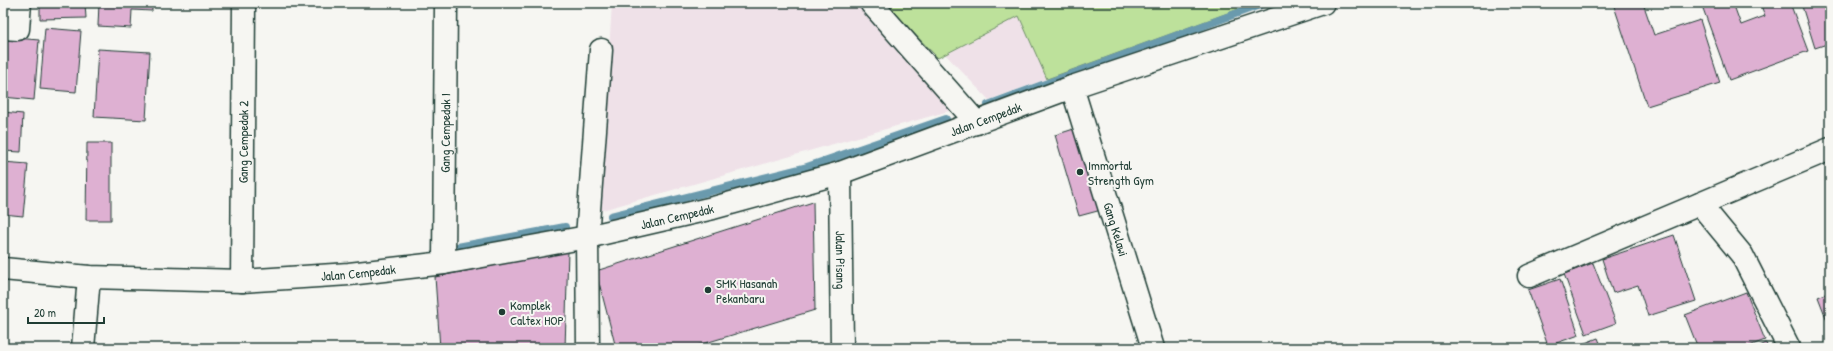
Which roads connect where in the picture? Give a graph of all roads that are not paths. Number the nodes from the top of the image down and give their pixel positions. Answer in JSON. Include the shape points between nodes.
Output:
{"nodes":[{"id":1,"x":20,"y":3,"type":"edge"},
{"id":2,"x":244,"y":3,"type":"edge"},
{"id":3,"x":446,"y":3,"type":"edge"},
{"id":4,"x":871,"y":3,"type":"edge"},
{"id":5,"x":1323,"y":3,"type":"edge"},
{"id":6,"x":3,"y":28,"type":"edge"},
{"id":7,"x":602,"y":50,"type":"dead end"},
{"id":8,"x":1072,"y":87,"type":"junction"},
{"id":9,"x":977,"y":123,"type":"junction"},
{"id":10,"x":1830,"y":149,"type":"edge"},
{"id":11,"x":840,"y":173,"type":"junction"},
{"id":12,"x":1700,"y":204,"type":"junction"},
{"id":13,"x":587,"y":237,"type":"junction"},
{"id":14,"x":444,"y":263,"type":"junction"},
{"id":15,"x":3,"y":269,"type":"edge"},
{"id":16,"x":1529,"y":276,"type":"dead end"},
{"id":17,"x":89,"y":277,"type":"junction"},
{"id":18,"x":242,"y":281,"type":"junction"},
{"id":19,"x":83,"y":348,"type":"edge"},
{"id":20,"x":588,"y":348,"type":"edge"},
{"id":21,"x":842,"y":348,"type":"edge"},
{"id":22,"x":1153,"y":348,"type":"edge"},
{"id":23,"x":1789,"y":348,"type":"edge"}],
"edges":[{"from":1,"to":6,"type":"street","via":[[18,29]]},
{"from":2,"to":18,"type":"street","name":"Gang Cempedak 2"},
{"from":3,"to":14,"type":"street","name":"Gang Cempedak I"},
{"from":4,"to":9,"type":"street"},
{"from":5,"to":8,"type":"street","name":"Jalan Cempedak"},
{"from":7,"to":13,"type":"street"},
{"from":8,"to":9,"type":"street","name":"Jalan Cempedak"},
{"from":8,"to":22,"type":"street","name":"Gang Kelawi"},
{"from":9,"to":11,"type":"street","name":"Jalan Cempedak"},
{"from":10,"to":12,"type":"street"},
{"from":11,"to":13,"type":"street","name":"Jalan Cempedak","via":[[713,208]]},
{"from":11,"to":21,"type":"street","name":"Jalan Pisang"},
{"from":12,"to":16,"type":"street"},
{"from":12,"to":23,"type":"street","via":[[1742,255]]},
{"from":13,"to":14,"type":"street","name":"Jalan Cempedak"},
{"from":13,"to":20,"type":"street"},
{"from":14,"to":18,"type":"street","name":"Jalan Cempedak","via":[[349,274]]},
{"from":15,"to":17,"type":"street","name":"Jalan Cempedak"},
{"from":17,"to":18,"type":"street","name":"Jalan Cempedak"},
{"from":17,"to":19,"type":"street"}]}
